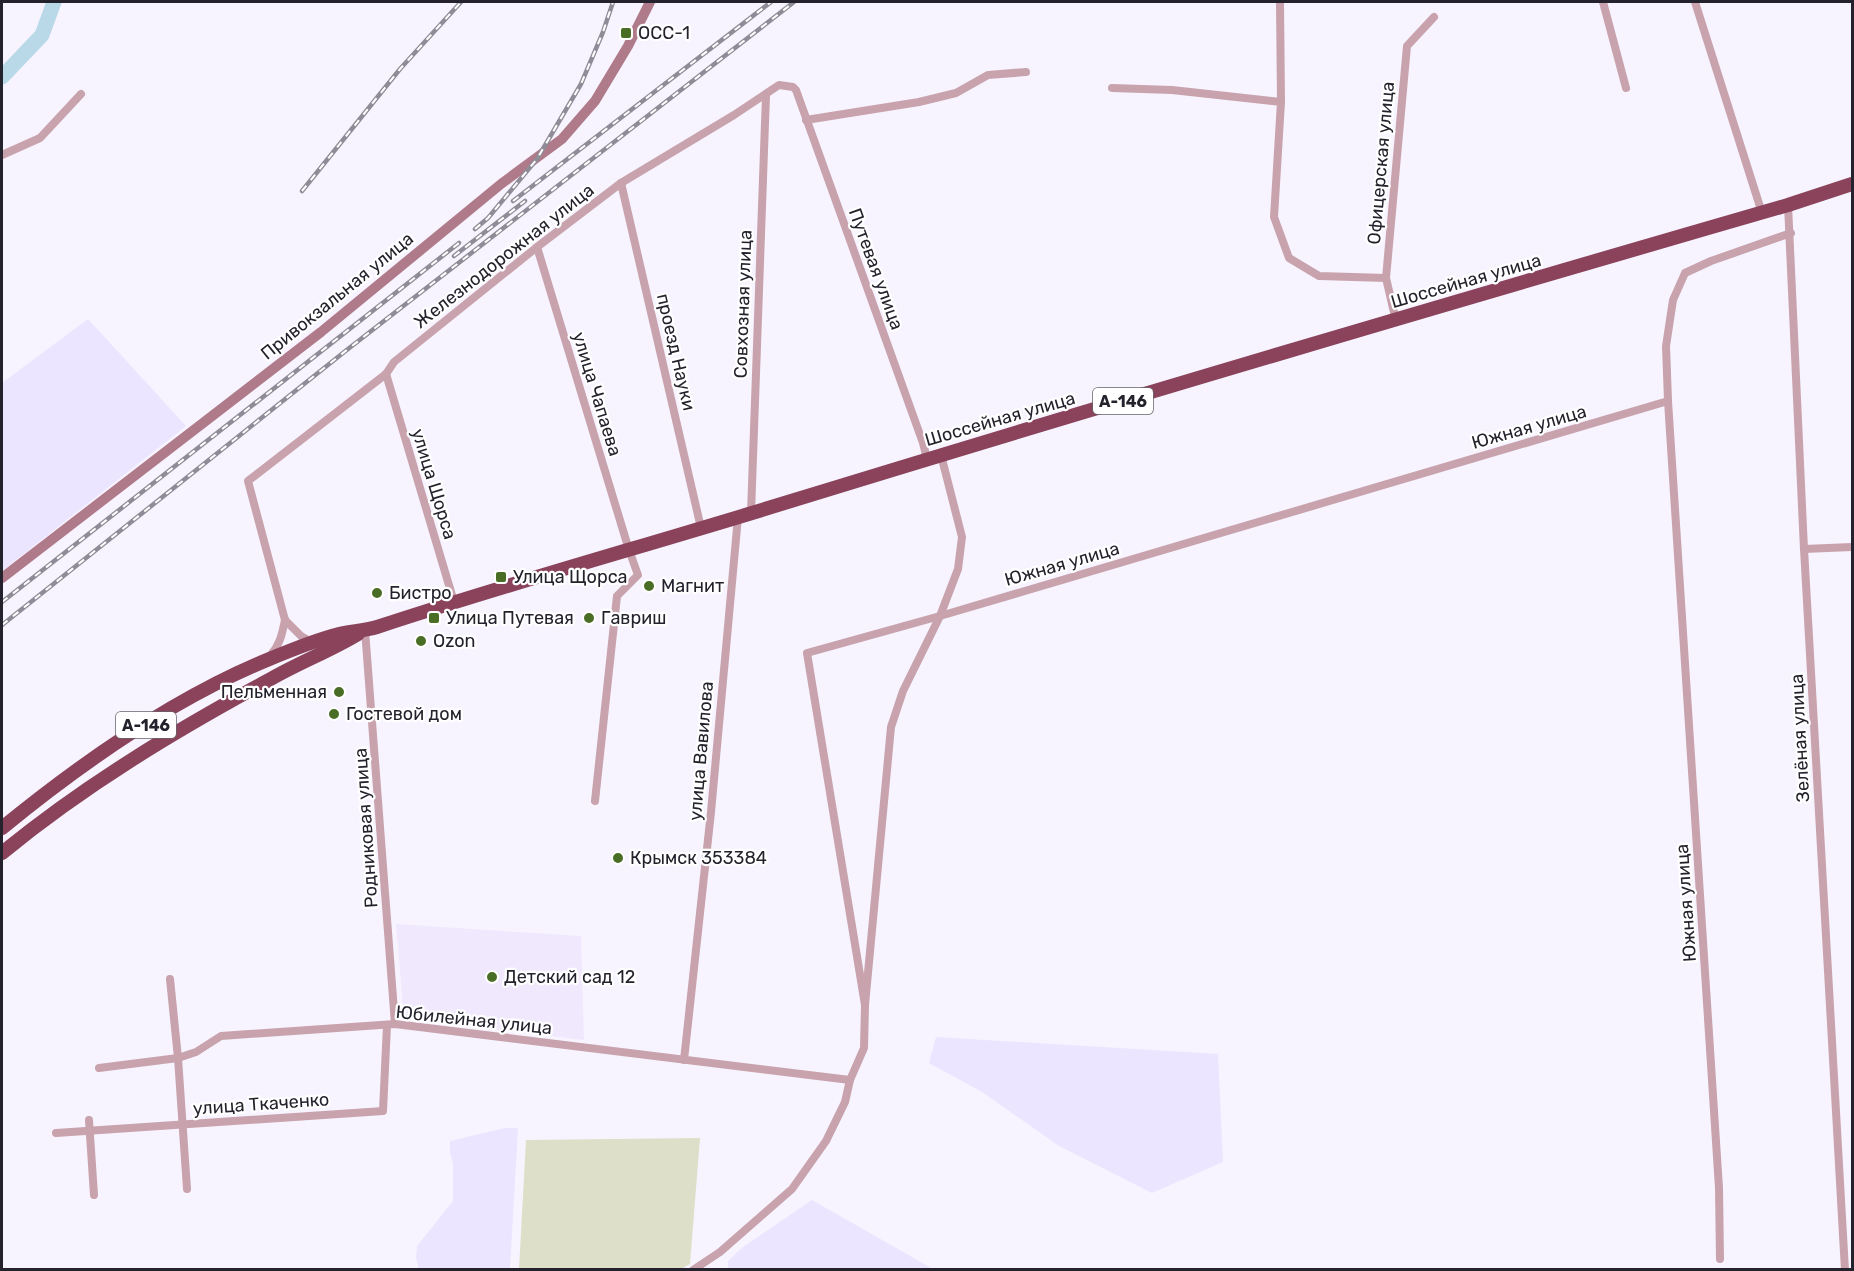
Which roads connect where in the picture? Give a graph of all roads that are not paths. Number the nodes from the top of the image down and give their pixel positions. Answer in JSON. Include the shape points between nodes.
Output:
{"nodes":[{"id":1,"x":650,"y":2,"type":"edge"},
{"id":2,"x":1280,"y":2,"type":"edge"},
{"id":3,"x":1603,"y":2,"type":"edge"},
{"id":4,"x":1695,"y":2,"type":"edge"},
{"id":5,"x":1434,"y":17,"type":"dead end"},
{"id":6,"x":1026,"y":72,"type":"dead end"},
{"id":7,"x":1112,"y":88,"type":"dead end"},
{"id":8,"x":1626,"y":88,"type":"dead end"},
{"id":9,"x":796,"y":90,"type":"joint"},
{"id":10,"x":81,"y":94,"type":"dead end"},
{"id":11,"x":766,"y":95,"type":"junction"},
{"id":12,"x":1281,"y":102,"type":"junction"},
{"id":13,"x":806,"y":120,"type":"junction"},
{"id":14,"x":2,"y":154,"type":"edge"},
{"id":15,"x":621,"y":183,"type":"junction"},
{"id":16,"x":1852,"y":184,"type":"edge"},
{"id":17,"x":1788,"y":205,"type":"junction"},
{"id":18,"x":1762,"y":213,"type":"junction"},
{"id":19,"x":1791,"y":233,"type":"junction"},
{"id":20,"x":537,"y":247,"type":"junction"},
{"id":21,"x":1386,"y":278,"type":"junction"},
{"id":22,"x":1396,"y":321,"type":"junction"},
{"id":23,"x":386,"y":374,"type":"junction"},
{"id":24,"x":1668,"y":402,"type":"junction"},
{"id":25,"x":941,"y":455,"type":"junction"},
{"id":26,"x":927,"y":459,"type":"junction"},
{"id":27,"x":744,"y":515,"type":"junction"},
{"id":28,"x":700,"y":528,"type":"junction"},
{"id":29,"x":1852,"y":547,"type":"edge"},
{"id":30,"x":1804,"y":549,"type":"junction"},
{"id":31,"x":629,"y":550,"type":"junction"},
{"id":32,"x":2,"y":578,"type":"edge"},
{"id":33,"x":454,"y":602,"type":"junction"},
{"id":34,"x":940,"y":616,"type":"junction"},
{"id":35,"x":285,"y":620,"type":"junction"},
{"id":36,"x":365,"y":630,"type":"junction"},
{"id":37,"x":313,"y":643,"type":"junction"},
{"id":38,"x":266,"y":660,"type":"junction"},
{"id":39,"x":595,"y":801,"type":"dead end"},
{"id":40,"x":2,"y":828,"type":"edge"},
{"id":41,"x":2,"y":853,"type":"edge"},
{"id":42,"x":170,"y":979,"type":"dead end"},
{"id":43,"x":865,"y":1005,"type":"junction"},
{"id":44,"x":391,"y":1025,"type":"junction"},
{"id":45,"x":178,"y":1058,"type":"junction"},
{"id":46,"x":684,"y":1060,"type":"junction"},
{"id":47,"x":99,"y":1068,"type":"dead end"},
{"id":48,"x":850,"y":1080,"type":"junction"},
{"id":49,"x":89,"y":1120,"type":"dead end"},
{"id":50,"x":182,"y":1124,"type":"junction"},
{"id":51,"x":90,"y":1131,"type":"junction"},
{"id":52,"x":56,"y":1133,"type":"dead end"},
{"id":53,"x":187,"y":1189,"type":"dead end"},
{"id":54,"x":94,"y":1195,"type":"dead end"},
{"id":55,"x":1720,"y":1259,"type":"dead end"},
{"id":56,"x":693,"y":1269,"type":"edge"},
{"id":57,"x":1845,"y":1269,"type":"edge"}],
"edges":[{"from":1,"to":32,"type":"main road","name":"Привокзальная улица","via":[[595,101],[562,140]]},
{"from":2,"to":12,"type":"street"},
{"from":3,"to":8,"type":"street"},
{"from":4,"to":18,"type":"street"},
{"from":5,"to":21,"type":"street","name":"Офицерская улица","via":[[1407,46]]},
{"from":6,"to":13,"type":"street","via":[[988,75],[956,93],[919,102]]},
{"from":7,"to":12,"type":"street"},
{"from":9,"to":11,"type":"street","name":"Железнодорожная улица","via":[[778,85]]},
{"from":9,"to":13,"type":"street","name":"Путевая улица"},
{"from":10,"to":14,"type":"street","via":[[40,138]]},
{"from":11,"to":15,"type":"street","name":"Железнодорожная улица"},
{"from":11,"to":27,"type":"street","name":"Совхозная улица"},
{"from":12,"to":21,"type":"street","via":[[1274,217],[1289,258],[1319,276]]},
{"from":13,"to":26,"type":"street","name":"Путевая улица"},
{"from":15,"to":20,"type":"street","name":"Железнодорожная улица"},
{"from":15,"to":28,"type":"street","name":"проезд Науки"},
{"from":16,"to":17,"type":"highway","name":"Шоссейная улица","number":"А-146"},
{"from":17,"to":18,"type":"highway","name":"Шоссейная улица","number":"А-146"},
{"from":17,"to":19,"type":"street","name":"Зелёная улица"},
{"from":18,"to":22,"type":"highway","name":"Шоссейная улица","number":"А-146"},
{"from":19,"to":24,"type":"street","name":"Южная улица","via":[[1685,273],[1673,300],[1666,346]]},
{"from":19,"to":30,"type":"street","name":"Зелёная улица"},
{"from":20,"to":23,"type":"street","name":"Железнодорожная улица","via":[[394,362]]},
{"from":20,"to":31,"type":"street","name":"улица Чапаева"},
{"from":21,"to":22,"type":"street","name":"Офицерская улица"},
{"from":22,"to":25,"type":"highway","name":"Шоссейная улица","number":"А-146"},
{"from":23,"to":33,"type":"street","name":"улица Щорса"},
{"from":23,"to":35,"type":"street","name":"Железнодорожная улица","via":[[248,481]]},
{"from":24,"to":34,"type":"street","name":"Южная улица"},
{"from":24,"to":55,"type":"street","name":"Южная улица","via":[[1719,1188]]},
{"from":25,"to":26,"type":"highway","name":"Шоссейная улица","number":"А-146"},
{"from":25,"to":34,"type":"street","via":[[962,537],[958,569]]},
{"from":26,"to":27,"type":"highway","name":"Шоссейная улица","number":"А-146"},
{"from":27,"to":28,"type":"highway","name":"Шоссейная улица","number":"А-146"},
{"from":27,"to":46,"type":"street","name":"улица Вавилова"},
{"from":28,"to":31,"type":"highway","name":"Шоссейная улица","number":"А-146"},
{"from":29,"to":30,"type":"street"},
{"from":30,"to":57,"type":"street","name":"Зелёная улица"},
{"from":31,"to":33,"type":"highway","name":"Шоссейная улица","number":"А-146"},
{"from":31,"to":39,"type":"street","name":"улица Чапаева","via":[[638,575],[617,596]]},
{"from":33,"to":36,"type":"highway","name":"Шоссейная улица","number":"А-146"},
{"from":34,"to":43,"type":"street","via":[[903,691],[891,727]]},
{"from":34,"to":43,"type":"street","name":"Южная улица","via":[[807,653]]},
{"from":35,"to":37,"type":"street"},
{"from":35,"to":38,"type":"street","via":[[277,648]]},
{"from":36,"to":37,"type":"highway","number":"А-146"},
{"from":36,"to":41,"type":"highway","number":"А-146","via":[[271,678],[125,763]]},
{"from":36,"to":44,"type":"street","name":"Родниковая улица"},
{"from":37,"to":38,"type":"highway","number":"А-146"},
{"from":38,"to":40,"type":"highway","number":"А-146","via":[[186,700],[103,753]]},
{"from":42,"to":45,"type":"street"},
{"from":43,"to":48,"type":"street","via":[[864,1048]]},
{"from":44,"to":45,"type":"street","name":"Юбилейная улица","via":[[221,1036]]},
{"from":44,"to":46,"type":"street","name":"Юбилейная улица"},
{"from":44,"to":50,"type":"street","name":"улица Ткаченко","via":[[383,1111]]},
{"from":45,"to":47,"type":"street","name":"Юбилейная улица"},
{"from":45,"to":50,"type":"street"},
{"from":46,"to":48,"type":"street","name":"Юбилейная улица"},
{"from":48,"to":56,"type":"street","via":[[845,1102],[826,1141],[792,1189],[720,1252]]},
{"from":49,"to":51,"type":"street"},
{"from":50,"to":51,"type":"street","name":"улица Ткаченко"},
{"from":50,"to":53,"type":"street"},
{"from":51,"to":52,"type":"street","name":"улица Ткаченко"},
{"from":51,"to":54,"type":"street"}]}
